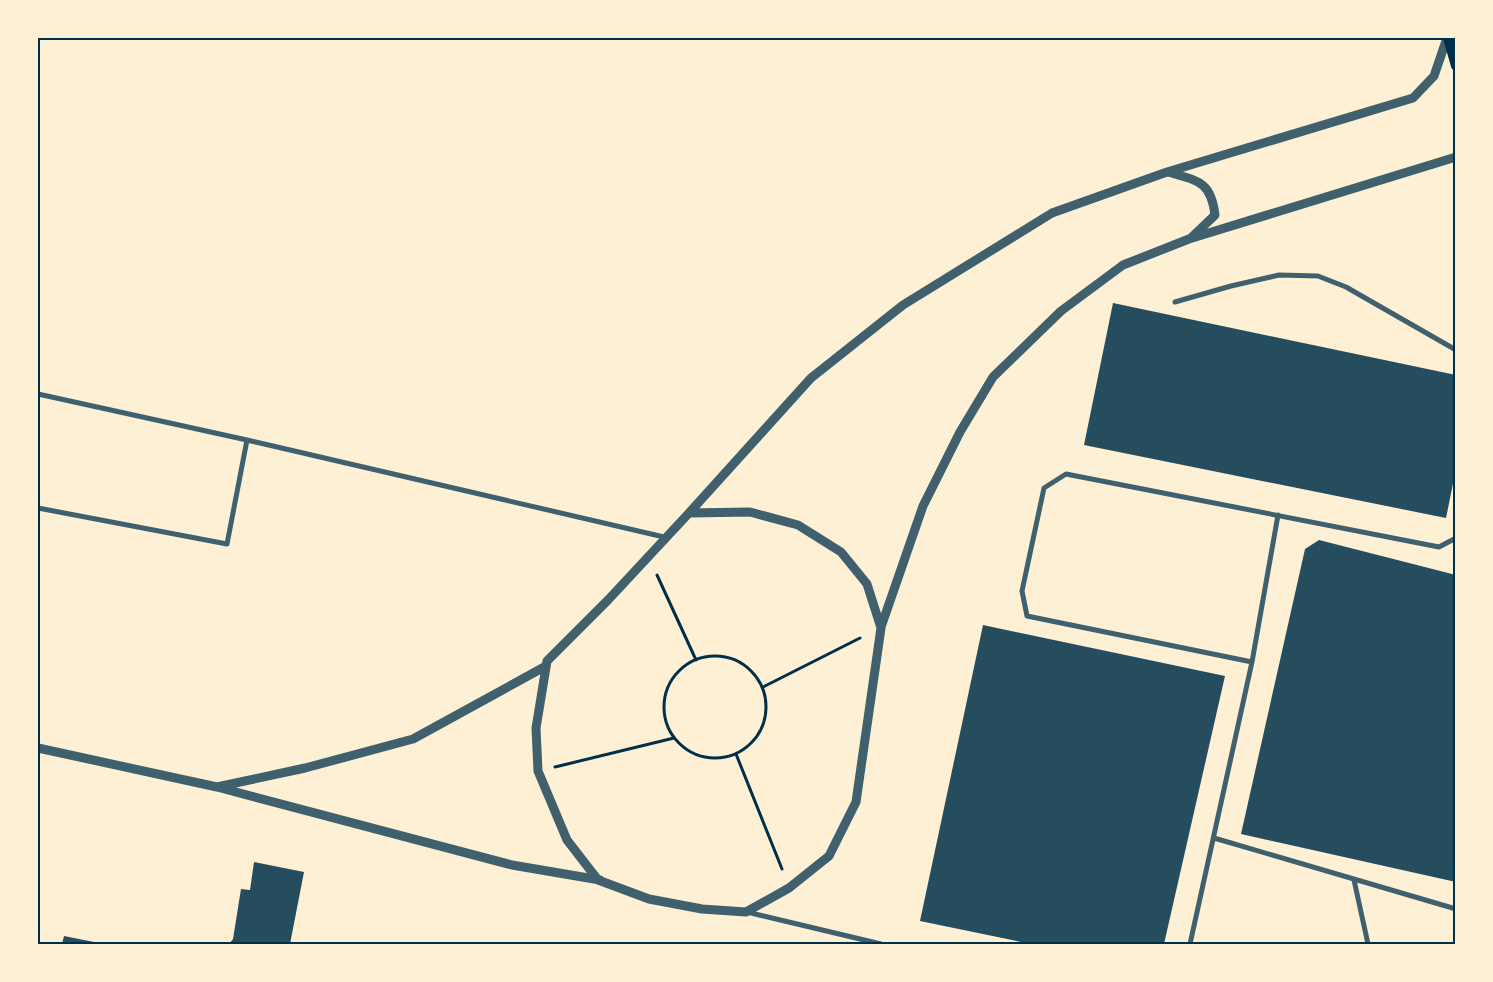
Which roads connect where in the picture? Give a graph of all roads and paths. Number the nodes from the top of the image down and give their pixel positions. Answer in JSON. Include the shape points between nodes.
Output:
{"nodes":[{"id":1,"x":1448,"y":38,"type":"edge"},
{"id":2,"x":1456,"y":66,"type":"edge"},
{"id":3,"x":1456,"y":157,"type":"edge"},
{"id":4,"x":1167,"y":172,"type":"junction"},
{"id":5,"x":1189,"y":239,"type":"junction"},
{"id":6,"x":1175,"y":302,"type":"dead end"},
{"id":7,"x":1456,"y":350,"type":"edge"},
{"id":8,"x":38,"y":394,"type":"edge"},
{"id":9,"x":247,"y":440,"type":"junction"},
{"id":10,"x":38,"y":508,"type":"edge"},
{"id":11,"x":689,"y":513,"type":"junction"},
{"id":12,"x":1278,"y":515,"type":"junction"},
{"id":13,"x":664,"y":538,"type":"junction"},
{"id":14,"x":1456,"y":538,"type":"edge"},
{"id":15,"x":648,"y":556,"type":"junction"},
{"id":16,"x":881,"y":628,"type":"junction"},
{"id":17,"x":696,"y":660,"type":"junction"},
{"id":18,"x":1252,"y":662,"type":"junction"},
{"id":19,"x":546,"y":666,"type":"junction"},
{"id":20,"x":763,"y":688,"type":"junction"},
{"id":21,"x":674,"y":738,"type":"junction"},
{"id":22,"x":38,"y":748,"type":"edge"},
{"id":23,"x":736,"y":754,"type":"junction"},
{"id":24,"x":538,"y":772,"type":"junction"},
{"id":25,"x":217,"y":787,"type":"junction"},
{"id":26,"x":1214,"y":838,"type":"junction"},
{"id":27,"x":600,"y":880,"type":"junction"},
{"id":28,"x":1354,"y":880,"type":"junction"},
{"id":29,"x":789,"y":888,"type":"junction"},
{"id":30,"x":1456,"y":909,"type":"edge"},
{"id":31,"x":746,"y":912,"type":"junction"},
{"id":32,"x":881,"y":944,"type":"edge"},
{"id":33,"x":1190,"y":944,"type":"edge"},
{"id":34,"x":1368,"y":944,"type":"edge"}],
"edges":[{"from":1,"to":2,"type":"main road"},
{"from":1,"to":4,"type":"street","via":[[1434,76],[1413,98]]},
{"from":3,"to":5,"type":"street"},
{"from":4,"to":5,"type":"street","via":[[1201,182],[1213,198],[1215,215]]},
{"from":4,"to":11,"type":"street","via":[[1052,213],[903,305],[811,378]]},
{"from":5,"to":16,"type":"street","via":[[1124,265],[1061,311],[993,377],[960,432],[923,506]]},
{"from":6,"to":7,"type":"street","via":[[1279,275],[1318,276],[1346,286]]},
{"from":8,"to":9,"type":"street"},
{"from":9,"to":10,"type":"street","via":[[227,544]]},
{"from":9,"to":13,"type":"street"},
{"from":11,"to":13,"type":"street"},
{"from":11,"to":16,"type":"street","via":[[750,512],[798,525],[841,552],[867,584]]},
{"from":12,"to":14,"type":"street","via":[[1439,547]]},
{"from":12,"to":18,"type":"street"},
{"from":12,"to":18,"type":"street","via":[[1066,474],[1044,488],[1022,591],[1027,616]]},
{"from":13,"to":15,"type":"street"},
{"from":15,"to":17,"type":"path"},
{"from":15,"to":19,"type":"street","via":[[547,660]]},
{"from":16,"to":20,"type":"path"},
{"from":16,"to":29,"type":"street","via":[[856,802],[829,856]]},
{"from":17,"to":20,"type":"path","via":[[726,656],[755,674]]},
{"from":17,"to":21,"type":"path","via":[[677,672],[667,687],[664,704],[666,722]]},
{"from":18,"to":26,"type":"street"},
{"from":19,"to":24,"type":"street","via":[[536,728]]},
{"from":19,"to":25,"type":"street","via":[[413,739]]},
{"from":20,"to":23,"type":"path","via":[[767,703],[759,734],[748,747]]},
{"from":21,"to":23,"type":"path","via":[[686,750],[702,756],[718,758]]},
{"from":21,"to":24,"type":"path"},
{"from":22,"to":25,"type":"street"},
{"from":23,"to":29,"type":"path"},
{"from":24,"to":27,"type":"street","via":[[567,840]]},
{"from":25,"to":27,"type":"street","via":[[512,865]]},
{"from":26,"to":28,"type":"street"},
{"from":26,"to":33,"type":"street"},
{"from":27,"to":31,"type":"street","via":[[649,899],[702,909]]},
{"from":28,"to":30,"type":"street"},
{"from":28,"to":34,"type":"street"},
{"from":29,"to":31,"type":"street"},
{"from":31,"to":32,"type":"street"}]}
